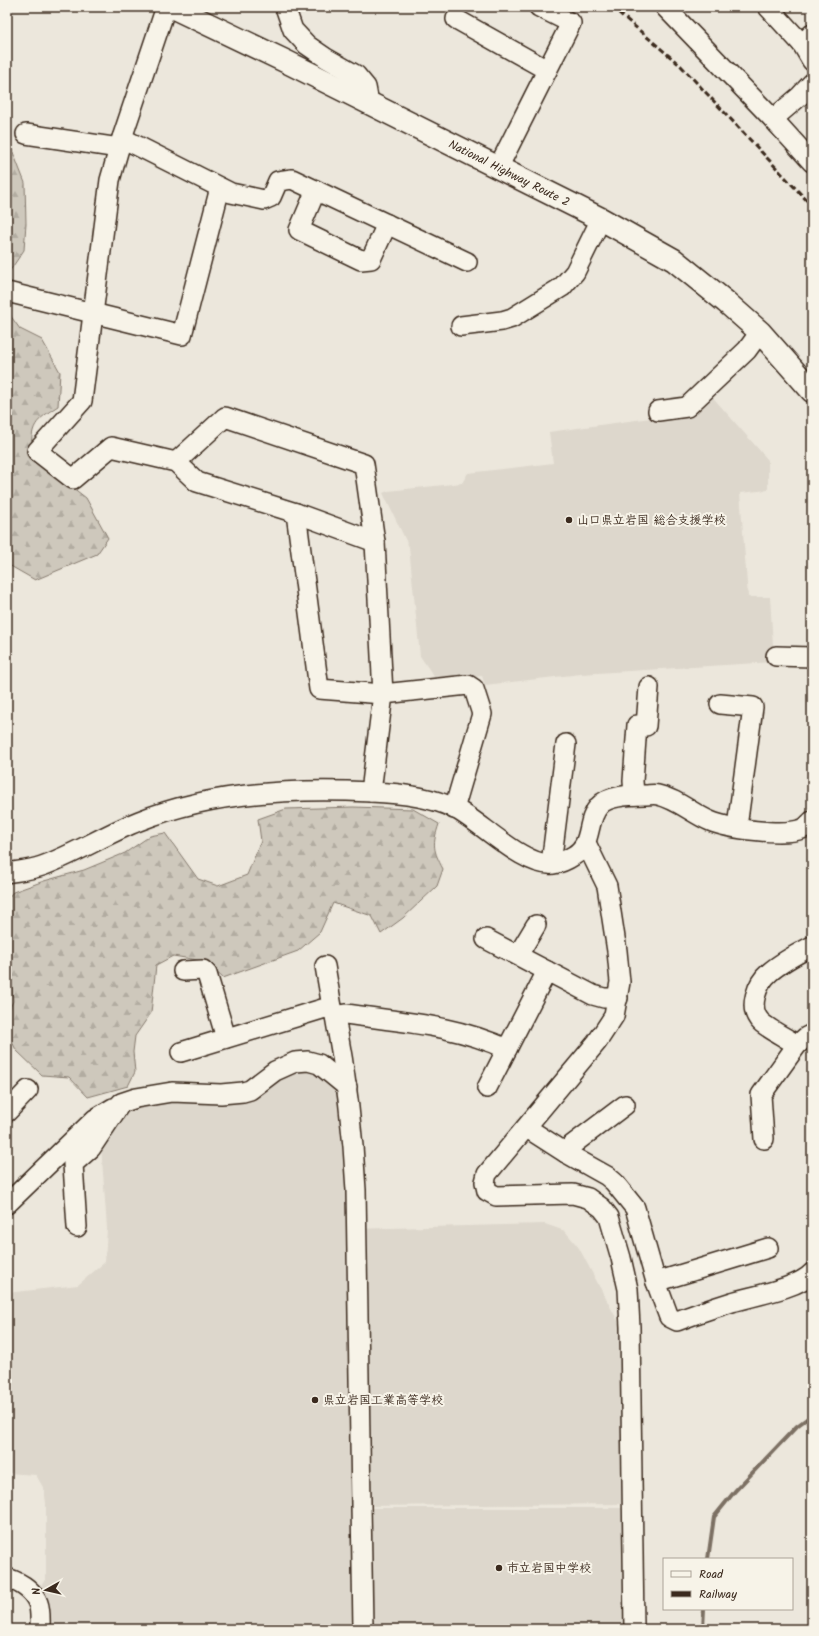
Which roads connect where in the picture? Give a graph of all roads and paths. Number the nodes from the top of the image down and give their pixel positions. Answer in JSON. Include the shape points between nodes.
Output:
{"nodes":[{"id":1,"x":166,"y":7,"type":"edge"},
{"id":2,"x":172,"y":7,"type":"edge"},
{"id":3,"x":285,"y":7,"type":"edge"},
{"id":4,"x":540,"y":7,"type":"edge"},
{"id":5,"x":665,"y":7,"type":"edge"},
{"id":6,"x":768,"y":7,"type":"edge"},
{"id":7,"x":456,"y":19,"type":"dead end"},
{"id":8,"x":807,"y":39,"type":"edge"},
{"id":9,"x":812,"y":60,"type":"edge"},
{"id":10,"x":547,"y":70,"type":"junction"},
{"id":11,"x":812,"y":82,"type":"edge"},
{"id":12,"x":369,"y":103,"type":"junction"},
{"id":13,"x":773,"y":119,"type":"junction"},
{"id":14,"x":26,"y":134,"type":"dead end"},
{"id":15,"x":120,"y":143,"type":"junction"},
{"id":16,"x":812,"y":162,"type":"edge"},
{"id":17,"x":498,"y":168,"type":"junction"},
{"id":18,"x":220,"y":188,"type":"junction"},
{"id":19,"x":316,"y":190,"type":"junction"},
{"id":20,"x":602,"y":219,"type":"junction"},
{"id":21,"x":387,"y":224,"type":"junction"},
{"id":22,"x":467,"y":262,"type":"dead end"},
{"id":23,"x":7,"y":292,"type":"edge"},
{"id":24,"x":92,"y":314,"type":"junction"},
{"id":25,"x":462,"y":326,"type":"dead end"},
{"id":26,"x":760,"y":332,"type":"junction"},
{"id":27,"x":812,"y":391,"type":"edge"},
{"id":28,"x":658,"y":411,"type":"dead end"},
{"id":29,"x":176,"y":462,"type":"junction"},
{"id":30,"x":296,"y":513,"type":"junction"},
{"id":31,"x":375,"y":542,"type":"junction"},
{"id":32,"x":776,"y":656,"type":"dead end"},
{"id":33,"x":812,"y":657,"type":"edge"},
{"id":34,"x":649,"y":687,"type":"dead end"},
{"id":35,"x":383,"y":694,"type":"junction"},
{"id":36,"x":720,"y":704,"type":"dead end"},
{"id":37,"x":566,"y":744,"type":"dead end"},
{"id":38,"x":371,"y":792,"type":"junction"},
{"id":39,"x":634,"y":795,"type":"junction"},
{"id":40,"x":454,"y":808,"type":"junction"},
{"id":41,"x":812,"y":821,"type":"edge"},
{"id":42,"x":737,"y":827,"type":"junction"},
{"id":43,"x":586,"y":843,"type":"junction"},
{"id":44,"x":552,"y":864,"type":"junction"},
{"id":45,"x":7,"y":873,"type":"edge"},
{"id":46,"x":536,"y":925,"type":"dead end"},
{"id":47,"x":486,"y":939,"type":"dead end"},
{"id":48,"x":812,"y":946,"type":"edge"},
{"id":49,"x":518,"y":955,"type":"junction"},
{"id":50,"x":325,"y":966,"type":"dead end"},
{"id":51,"x":183,"y":971,"type":"dead end"},
{"id":52,"x":547,"y":971,"type":"junction"},
{"id":53,"x":618,"y":998,"type":"junction"},
{"id":54,"x":333,"y":1012,"type":"junction"},
{"id":55,"x":226,"y":1038,"type":"junction"},
{"id":56,"x":805,"y":1040,"type":"edge"},
{"id":57,"x":507,"y":1049,"type":"junction"},
{"id":58,"x":182,"y":1052,"type":"dead end"},
{"id":59,"x":347,"y":1087,"type":"junction"},
{"id":60,"x":487,"y":1088,"type":"dead end"},
{"id":61,"x":28,"y":1090,"type":"dead end"},
{"id":62,"x":121,"y":1103,"type":"junction"},
{"id":63,"x":625,"y":1105,"type":"dead end"},
{"id":64,"x":7,"y":1112,"type":"edge"},
{"id":65,"x":527,"y":1128,"type":"junction"},
{"id":66,"x":764,"y":1139,"type":"dead end"},
{"id":67,"x":566,"y":1153,"type":"junction"},
{"id":68,"x":7,"y":1204,"type":"edge"},
{"id":69,"x":77,"y":1228,"type":"dead end"},
{"id":70,"x":768,"y":1248,"type":"dead end"},
{"id":71,"x":812,"y":1273,"type":"edge"},
{"id":72,"x":656,"y":1282,"type":"junction"},
{"id":73,"x":7,"y":1578,"type":"edge"},
{"id":74,"x":40,"y":1629,"type":"edge"},
{"id":75,"x":363,"y":1629,"type":"edge"},
{"id":76,"x":634,"y":1629,"type":"edge"}],
"edges":[{"from":1,"to":15,"type":"street"},
{"from":2,"to":12,"type":"highway","name":"National Highway Route 2"},
{"from":3,"to":12,"type":"street","via":[[293,30],[307,45],[356,75],[366,87]]},
{"from":4,"to":10,"type":"street","via":[[570,23]]},
{"from":5,"to":13,"type":"street"},
{"from":6,"to":8,"type":"street"},
{"from":7,"to":10,"type":"street"},
{"from":8,"to":9,"type":"street"},
{"from":10,"to":17,"type":"street"},
{"from":11,"to":13,"type":"street"},
{"from":12,"to":17,"type":"highway","name":"National Highway Route 2"},
{"from":13,"to":16,"type":"street"},
{"from":14,"to":15,"type":"street"},
{"from":15,"to":18,"type":"street"},
{"from":15,"to":24,"type":"street","via":[[110,180]]},
{"from":17,"to":20,"type":"highway","name":"National Highway Route 2"},
{"from":18,"to":19,"type":"street","via":[[264,200],[271,197],[278,181],[292,179]]},
{"from":18,"to":24,"type":"street","via":[[182,335]]},
{"from":19,"to":21,"type":"street"},
{"from":19,"to":21,"type":"street","via":[[299,230],[361,260],[371,259]]},
{"from":20,"to":25,"type":"street","via":[[575,272],[562,287],[512,318]]},
{"from":20,"to":26,"type":"highway","name":"National Highway Route 2","via":[[674,260]]},
{"from":21,"to":22,"type":"street"},
{"from":23,"to":24,"type":"street"},
{"from":24,"to":29,"type":"street","via":[[82,401],[37,451],[73,479],[111,447]]},
{"from":26,"to":27,"type":"highway","name":"National Highway Route 2"},
{"from":26,"to":28,"type":"street","via":[[747,350],[687,407]]},
{"from":29,"to":30,"type":"street","via":[[197,482]]},
{"from":29,"to":31,"type":"street","via":[[225,417],[364,464]]},
{"from":30,"to":31,"type":"street"},
{"from":30,"to":35,"type":"street","via":[[319,689]]},
{"from":31,"to":35,"type":"street"},
{"from":32,"to":33,"type":"street"},
{"from":34,"to":39,"type":"street","via":[[646,726],[637,725]]},
{"from":35,"to":38,"type":"street"},
{"from":35,"to":40,"type":"street","via":[[468,684],[474,688],[482,714]]},
{"from":36,"to":42,"type":"street","via":[[753,707]]},
{"from":37,"to":44,"type":"street"},
{"from":38,"to":40,"type":"street","via":[[437,802]]},
{"from":38,"to":45,"type":"street","via":[[262,794],[211,800],[172,809],[138,821],[41,867]]},
{"from":39,"to":42,"type":"street","via":[[658,795],[712,822]]},
{"from":39,"to":43,"type":"street","via":[[611,798],[599,806]]},
{"from":40,"to":44,"type":"street","via":[[525,857],[538,863]]},
{"from":41,"to":42,"type":"street","via":[[805,828],[794,832],[771,832]]},
{"from":43,"to":44,"type":"street","via":[[579,853],[565,861]]},
{"from":43,"to":53,"type":"street","via":[[607,886],[617,951],[620,982]]},
{"from":46,"to":49,"type":"street"},
{"from":47,"to":49,"type":"street"},
{"from":48,"to":56,"type":"street","via":[[769,973],[757,991],[754,1002],[755,1011],[761,1022]]},
{"from":49,"to":52,"type":"street"},
{"from":50,"to":54,"type":"street"},
{"from":51,"to":55,"type":"street","via":[[203,970],[207,974]]},
{"from":52,"to":53,"type":"street","via":[[592,995]]},
{"from":52,"to":57,"type":"street"},
{"from":53,"to":65,"type":"street","via":[[614,1016],[597,1042]]},
{"from":54,"to":55,"type":"street","via":[[322,1008]]},
{"from":54,"to":57,"type":"street","via":[[453,1029]]},
{"from":54,"to":59,"type":"street"},
{"from":55,"to":58,"type":"street"},
{"from":56,"to":66,"type":"street","via":[[761,1096]]},
{"from":57,"to":60,"type":"street"},
{"from":59,"to":62,"type":"street","via":[[319,1064],[308,1061],[295,1062],[275,1071],[250,1090],[243,1092],[172,1092],[142,1096]]},
{"from":59,"to":75,"type":"street","via":[[354,1136],[356,1190]]},
{"from":61,"to":64,"type":"street"},
{"from":62,"to":68,"type":"street","via":[[95,1119]]},
{"from":62,"to":69,"type":"street","via":[[91,1148],[73,1164]]},
{"from":63,"to":67,"type":"street","via":[[572,1145]]},
{"from":65,"to":67,"type":"street"},
{"from":65,"to":76,"type":"street","via":[[487,1174],[487,1191],[496,1196],[573,1194],[588,1198],[609,1217],[628,1289]]},
{"from":67,"to":72,"type":"street","via":[[614,1182],[635,1208]]},
{"from":70,"to":72,"type":"street"},
{"from":71,"to":72,"type":"street","via":[[794,1284],[677,1321],[668,1317]]},
{"from":73,"to":74,"type":"street","via":[[19,1582],[31,1592],[38,1604]]}]}
